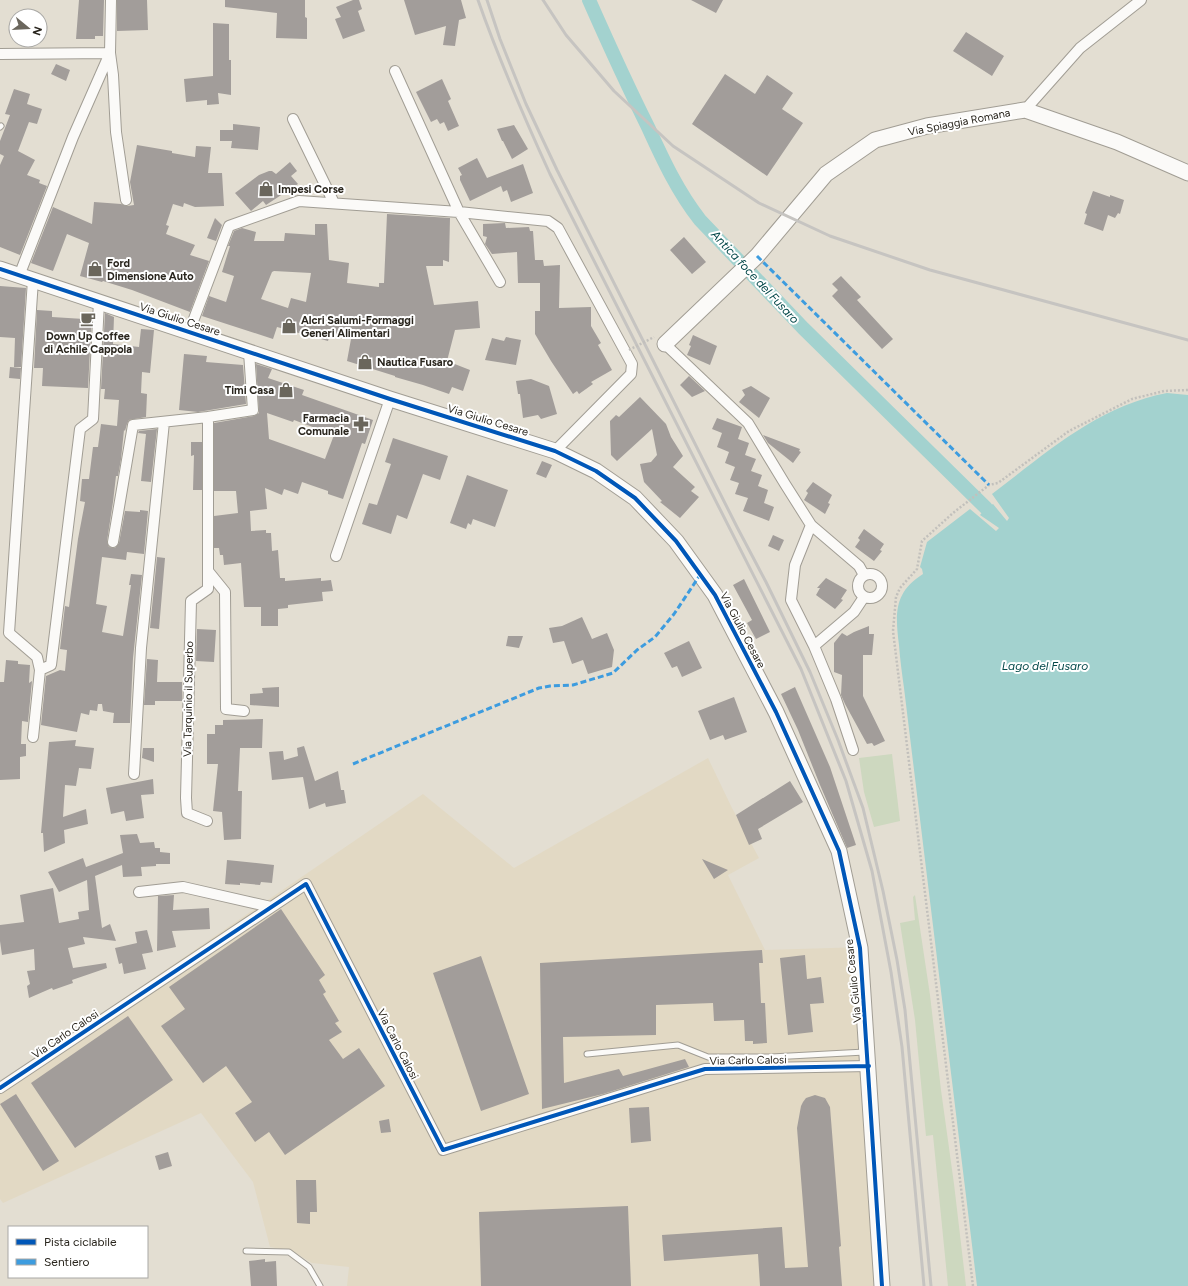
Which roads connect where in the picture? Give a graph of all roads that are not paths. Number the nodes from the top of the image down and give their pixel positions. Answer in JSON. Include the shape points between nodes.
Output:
{"nodes":[{"id":1,"x":111,"y":0,"type":"edge"},
{"id":2,"x":1141,"y":0,"type":"edge"},
{"id":3,"x":110,"y":53,"type":"junction"},
{"id":4,"x":0,"y":54,"type":"edge"},
{"id":5,"x":395,"y":71,"type":"dead end"},
{"id":6,"x":1025,"y":110,"type":"junction"},
{"id":7,"x":293,"y":120,"type":"dead end"},
{"id":8,"x":1188,"y":174,"type":"edge"},
{"id":9,"x":126,"y":200,"type":"dead end"},
{"id":10,"x":334,"y":203,"type":"junction"},
{"id":11,"x":459,"y":212,"type":"junction"},
{"id":12,"x":0,"y":269,"type":"edge"},
{"id":13,"x":19,"y":276,"type":"junction"},
{"id":14,"x":33,"y":280,"type":"junction"},
{"id":15,"x":500,"y":282,"type":"dead end"},
{"id":16,"x":99,"y":302,"type":"junction"},
{"id":17,"x":189,"y":332,"type":"junction"},
{"id":18,"x":659,"y":340,"type":"joint"},
{"id":19,"x":249,"y":352,"type":"junction"},
{"id":20,"x":390,"y":399,"type":"junction"},
{"id":21,"x":208,"y":417,"type":"junction"},
{"id":22,"x":164,"y":422,"type":"junction"},
{"id":23,"x":555,"y":451,"type":"junction"},
{"id":24,"x":811,"y":525,"type":"junction"},
{"id":25,"x":113,"y":542,"type":"dead end"},
{"id":26,"x":336,"y":556,"type":"dead end"},
{"id":27,"x":208,"y":571,"type":"junction"},
{"id":28,"x":864,"y":575,"type":"junction"},
{"id":29,"x":864,"y":597,"type":"junction"},
{"id":30,"x":814,"y":646,"type":"junction"},
{"id":31,"x":40,"y":670,"type":"junction"},
{"id":32,"x":244,"y":711,"type":"dead end"},
{"id":33,"x":33,"y":737,"type":"dead end"},
{"id":34,"x":853,"y":750,"type":"dead end"},
{"id":35,"x":134,"y":774,"type":"dead end"},
{"id":36,"x":207,"y":821,"type":"dead end"},
{"id":37,"x":139,"y":892,"type":"dead end"},
{"id":38,"x":272,"y":907,"type":"junction"},
{"id":39,"x":587,"y":1054,"type":"dead end"},
{"id":40,"x":868,"y":1059,"type":"junction"},
{"id":41,"x":0,"y":1088,"type":"edge"},
{"id":42,"x":246,"y":1251,"type":"dead end"},
{"id":43,"x":320,"y":1286,"type":"edge"},
{"id":44,"x":882,"y":1286,"type":"edge"}],
"edges":[{"from":1,"to":3,"type":"street"},
{"from":2,"to":6,"type":"street","name":"Via Spiaggia Romana","via":[[1080,48]]},
{"from":3,"to":4,"type":"street"},
{"from":3,"to":9,"type":"street","via":[[116,132]]},
{"from":3,"to":13,"type":"street","via":[[73,137]]},
{"from":5,"to":11,"type":"street"},
{"from":6,"to":8,"type":"street","name":"Via Spiaggia Romana","via":[[1117,142]]},
{"from":6,"to":18,"type":"street","name":"Via Spiaggia Romana","via":[[927,126],[875,140],[826,174],[752,260]]},
{"from":7,"to":10,"type":"street"},
{"from":10,"to":11,"type":"street"},
{"from":10,"to":17,"type":"street","via":[[299,201],[229,226]]},
{"from":11,"to":15,"type":"street"},
{"from":11,"to":23,"type":"street","via":[[548,221],[558,228],[632,364],[630,374]]},
{"from":12,"to":13,"type":"street","name":"Via Giulio Cesare"},
{"from":13,"to":14,"type":"street","name":"Via Giulio Cesare"},
{"from":14,"to":16,"type":"street","name":"Via Giulio Cesare"},
{"from":14,"to":31,"type":"street","via":[[9,633],[37,657]]},
{"from":16,"to":17,"type":"street","name":"Via Giulio Cesare"},
{"from":16,"to":31,"type":"street","via":[[93,419],[80,429],[51,665]]},
{"from":17,"to":19,"type":"street","name":"Via Giulio Cesare"},
{"from":18,"to":24,"type":"street","via":[[748,422]]},
{"from":19,"to":20,"type":"street","name":"Via Giulio Cesare"},
{"from":19,"to":21,"type":"street","via":[[253,410]]},
{"from":20,"to":23,"type":"street","name":"Via Giulio Cesare"},
{"from":20,"to":26,"type":"street"},
{"from":21,"to":22,"type":"street"},
{"from":21,"to":27,"type":"street","name":"Via Tarquinio il Superbo"},
{"from":22,"to":25,"type":"street","via":[[133,425]]},
{"from":22,"to":35,"type":"street","via":[[141,648]]},
{"from":23,"to":40,"type":"street","name":"Via Giulio Cesare","via":[[596,471],[635,498],[676,541],[715,595],[776,712],[839,851],[860,948]]},
{"from":24,"to":28,"type":"street","via":[[859,566]]},
{"from":24,"to":30,"type":"street","via":[[795,565],[791,600]]},
{"from":27,"to":32,"type":"street","via":[[225,592],[226,709]]},
{"from":27,"to":36,"type":"street","name":"Via Tarquinio il Superbo","via":[[208,589],[191,601],[186,798],[187,813]]},
{"from":28,"to":29,"type":"street","via":[[857,584],[859,592]]},
{"from":28,"to":29,"type":"street","via":[[876,576],[882,582],[882,590],[876,597]]},
{"from":29,"to":30,"type":"street","via":[[854,612]]},
{"from":30,"to":34,"type":"street"},
{"from":31,"to":33,"type":"street"},
{"from":37,"to":38,"type":"street","via":[[183,887]]},
{"from":38,"to":40,"type":"street","name":"Via Carlo Calosi","via":[[306,884],[442,1150],[705,1069]]},
{"from":38,"to":41,"type":"street","name":"Via Carlo Calosi"},
{"from":39,"to":40,"type":"lane","via":[[678,1045],[708,1057]]},
{"from":40,"to":44,"type":"street","name":"Via Giulio Cesare"},
{"from":42,"to":43,"type":"lane","via":[[289,1252],[309,1267]]}]}
